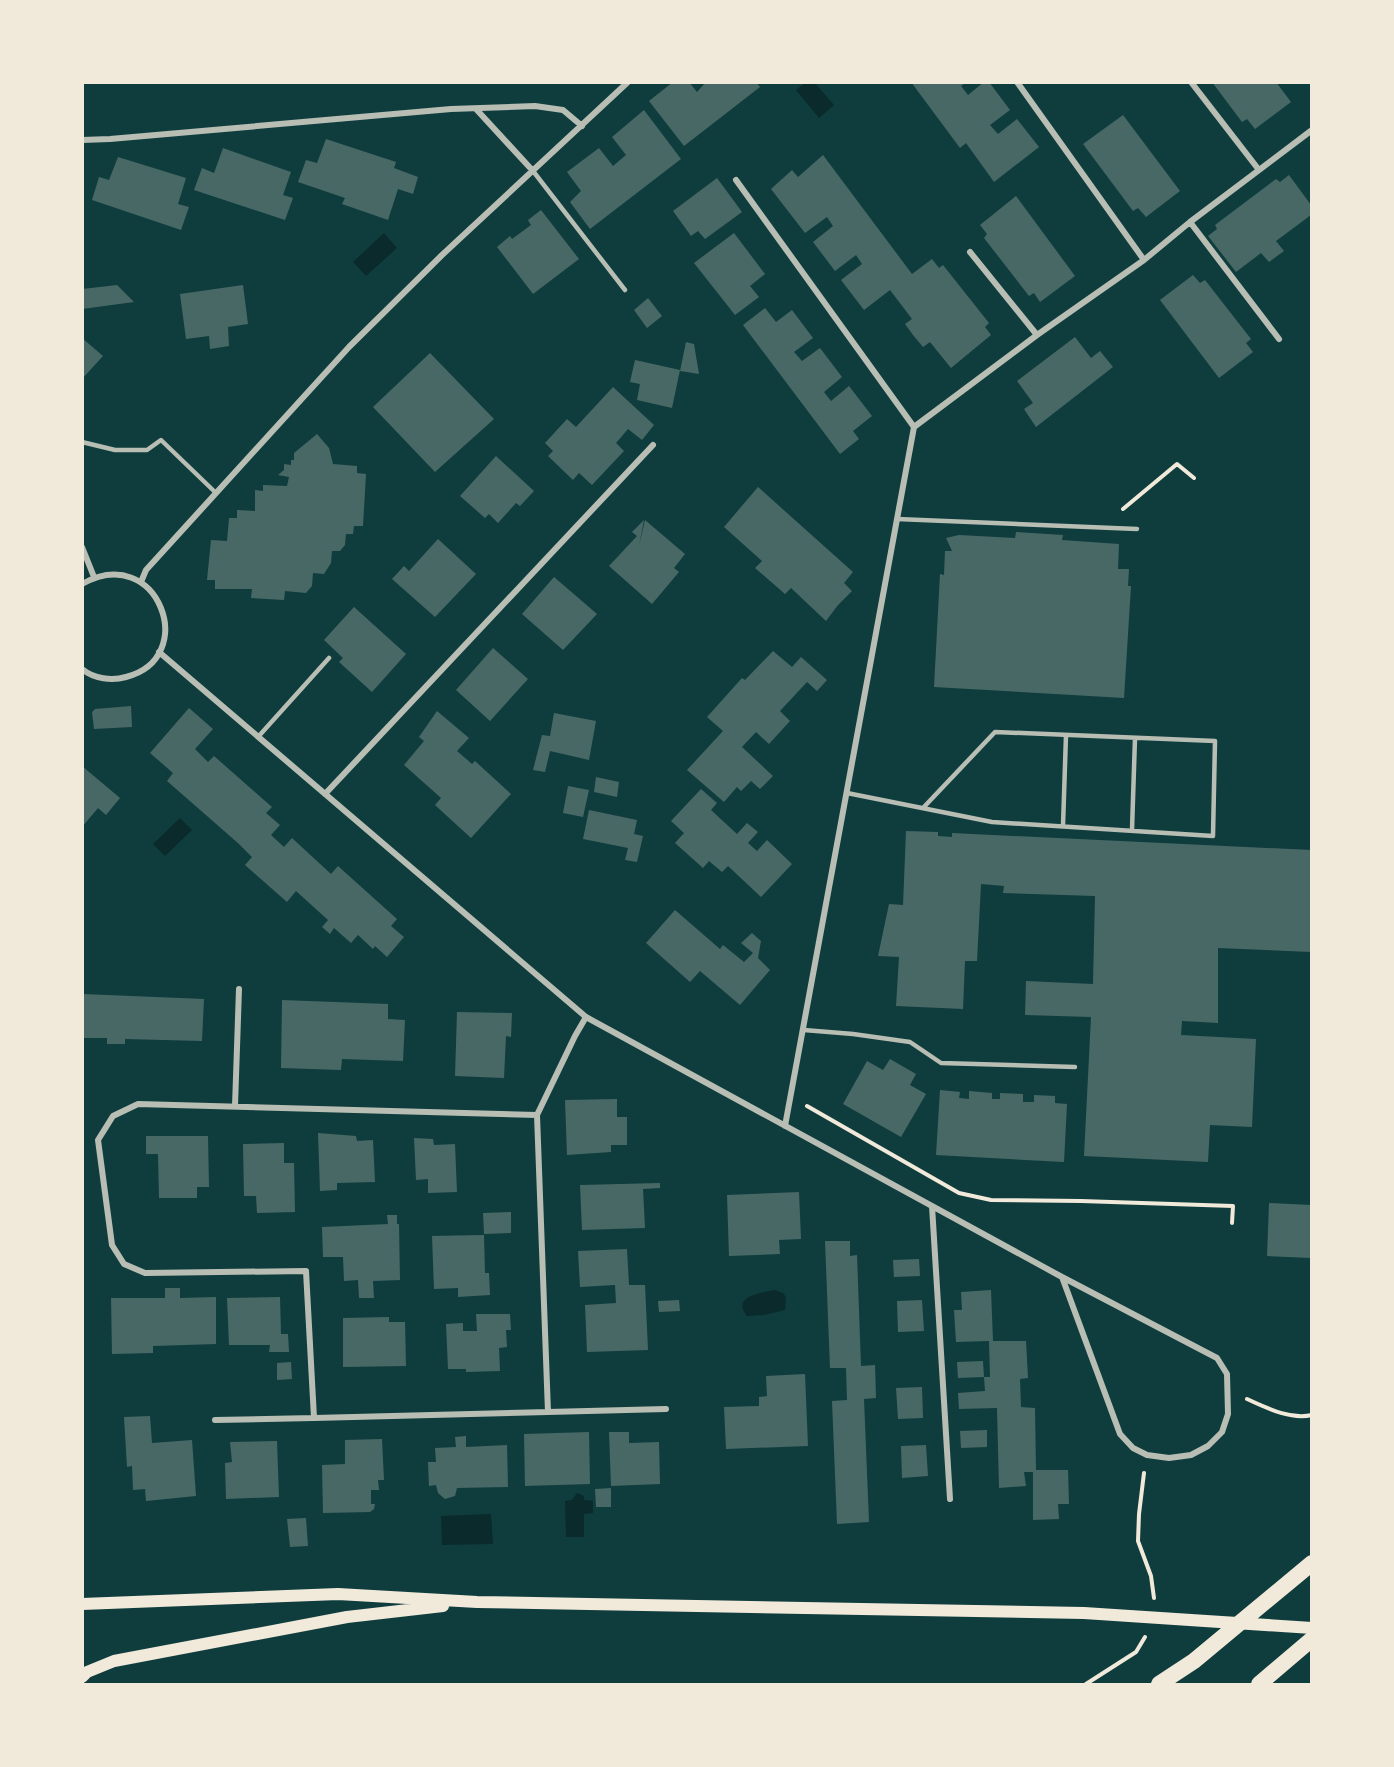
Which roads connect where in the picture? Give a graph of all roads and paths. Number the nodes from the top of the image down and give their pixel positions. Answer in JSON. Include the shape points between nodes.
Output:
{"nodes":[{"id":1,"x":628,"y":82,"type":"edge"},
{"id":2,"x":1017,"y":82,"type":"edge"},
{"id":3,"x":1191,"y":82,"type":"edge"},
{"id":4,"x":476,"y":109,"type":"junction"},
{"id":5,"x":582,"y":126,"type":"junction"},
{"id":6,"x":1311,"y":130,"type":"edge"},
{"id":7,"x":82,"y":140,"type":"edge"},
{"id":8,"x":1259,"y":170,"type":"junction"},
{"id":9,"x":533,"y":171,"type":"junction"},
{"id":10,"x":736,"y":180,"type":"dead end"},
{"id":11,"x":1190,"y":222,"type":"junction"},
{"id":12,"x":970,"y":252,"type":"dead end"},
{"id":13,"x":1144,"y":260,"type":"junction"},
{"id":14,"x":625,"y":291,"type":"dead end"},
{"id":15,"x":1037,"y":335,"type":"junction"},
{"id":16,"x":1279,"y":339,"type":"dead end"},
{"id":17,"x":914,"y":427,"type":"junction"},
{"id":18,"x":82,"y":442,"type":"edge"},
{"id":19,"x":653,"y":445,"type":"dead end"},
{"id":20,"x":1194,"y":478,"type":"dead end"},
{"id":21,"x":216,"y":493,"type":"junction"},
{"id":22,"x":897,"y":519,"type":"junction"},
{"id":23,"x":1103,"y":528,"type":"junction"},
{"id":24,"x":1137,"y":529,"type":"dead end"},
{"id":25,"x":82,"y":547,"type":"edge"},
{"id":26,"x":94,"y":577,"type":"junction"},
{"id":27,"x":141,"y":582,"type":"junction"},
{"id":28,"x":82,"y":584,"type":"edge"},
{"id":29,"x":159,"y":652,"type":"junction"},
{"id":30,"x":329,"y":658,"type":"dead end"},
{"id":31,"x":82,"y":669,"type":"edge"},
{"id":32,"x":1066,"y":735,"type":"junction"},
{"id":33,"x":258,"y":737,"type":"junction"},
{"id":34,"x":1135,"y":738,"type":"junction"},
{"id":35,"x":847,"y":793,"type":"junction"},
{"id":36,"x":325,"y":794,"type":"junction"},
{"id":37,"x":923,"y":808,"type":"junction"},
{"id":38,"x":1063,"y":826,"type":"junction"},
{"id":39,"x":1132,"y":830,"type":"junction"},
{"id":40,"x":239,"y":989,"type":"dead end"},
{"id":41,"x":586,"y":1017,"type":"junction"},
{"id":42,"x":804,"y":1030,"type":"junction"},
{"id":43,"x":1076,"y":1067,"type":"dead end"},
{"id":44,"x":791,"y":1097,"type":"junction"},
{"id":45,"x":235,"y":1106,"type":"junction"},
{"id":46,"x":537,"y":1115,"type":"junction"},
{"id":47,"x":785,"y":1126,"type":"junction"},
{"id":48,"x":932,"y":1206,"type":"junction"},
{"id":49,"x":1232,"y":1223,"type":"dead end"},
{"id":50,"x":1062,"y":1277,"type":"junction"},
{"id":51,"x":1227,"y":1390,"type":"junction"},
{"id":52,"x":666,"y":1409,"type":"dead end"},
{"id":53,"x":548,"y":1412,"type":"junction"},
{"id":54,"x":1311,"y":1415,"type":"edge"},
{"id":55,"x":314,"y":1418,"type":"junction"},
{"id":56,"x":215,"y":1420,"type":"dead end"},
{"id":57,"x":1147,"y":1455,"type":"junction"},
{"id":58,"x":950,"y":1499,"type":"dead end"},
{"id":59,"x":1311,"y":1563,"type":"edge"},
{"id":60,"x":477,"y":1602,"type":"junction"},
{"id":61,"x":1155,"y":1602,"type":"dead end"},
{"id":62,"x":82,"y":1604,"type":"edge"},
{"id":63,"x":1311,"y":1628,"type":"edge"},
{"id":64,"x":1147,"y":1630,"type":"dead end"},
{"id":65,"x":1311,"y":1639,"type":"edge"},
{"id":66,"x":1311,"y":1651,"type":"edge"},
{"id":67,"x":82,"y":1677,"type":"edge"},
{"id":68,"x":1086,"y":1684,"type":"edge"},
{"id":69,"x":1160,"y":1684,"type":"edge"},
{"id":70,"x":1259,"y":1684,"type":"edge"},
{"id":71,"x":1265,"y":1684,"type":"edge"}],
"edges":[{"from":1,"to":5,"type":"street"},
{"from":2,"to":13,"type":"street"},
{"from":3,"to":8,"type":"street"},
{"from":4,"to":5,"type":"street","via":[[535,106],[563,110]]},
{"from":4,"to":7,"type":"street"},
{"from":4,"to":9,"type":"street"},
{"from":5,"to":9,"type":"street"},
{"from":6,"to":8,"type":"street"},
{"from":8,"to":11,"type":"street"},
{"from":9,"to":14,"type":"lane"},
{"from":9,"to":21,"type":"street","via":[[350,347]]},
{"from":10,"to":17,"type":"street"},
{"from":11,"to":13,"type":"street"},
{"from":11,"to":16,"type":"street"},
{"from":12,"to":15,"type":"street"},
{"from":13,"to":15,"type":"street"},
{"from":15,"to":17,"type":"street"},
{"from":17,"to":22,"type":"street"},
{"from":18,"to":21,"type":"lane","via":[[115,450],[147,450],[161,440]]},
{"from":19,"to":36,"type":"street"},
{"from":20,"to":23,"type":"path","via":[[1177,464]]},
{"from":21,"to":27,"type":"street","via":[[146,570]]},
{"from":22,"to":23,"type":"lane"},
{"from":22,"to":35,"type":"street"},
{"from":23,"to":24,"type":"lane"},
{"from":25,"to":26,"type":"street"},
{"from":26,"to":27,"type":"street","via":[[110,574]]},
{"from":26,"to":28,"type":"street"},
{"from":27,"to":29,"type":"street","via":[[159,601],[164,614],[166,627]]},
{"from":29,"to":31,"type":"street","via":[[135,675],[118,679],[102,678]]},
{"from":29,"to":33,"type":"street"},
{"from":30,"to":33,"type":"lane"},
{"from":32,"to":34,"type":"lane"},
{"from":32,"to":37,"type":"lane","via":[[995,732]]},
{"from":32,"to":38,"type":"lane"},
{"from":33,"to":36,"type":"street"},
{"from":34,"to":39,"type":"lane"},
{"from":34,"to":39,"type":"lane","via":[[1215,741],[1213,836]]},
{"from":35,"to":37,"type":"lane"},
{"from":35,"to":42,"type":"street"},
{"from":36,"to":41,"type":"street"},
{"from":37,"to":38,"type":"lane","via":[[992,822]]},
{"from":38,"to":39,"type":"lane"},
{"from":40,"to":45,"type":"street"},
{"from":41,"to":46,"type":"street"},
{"from":41,"to":47,"type":"street"},
{"from":42,"to":43,"type":"lane","via":[[910,1042],[940,1063]]},
{"from":42,"to":44,"type":"street"},
{"from":44,"to":47,"type":"street"},
{"from":44,"to":49,"type":"path","via":[[959,1193],[992,1200],[1233,1206]]},
{"from":45,"to":46,"type":"street"},
{"from":45,"to":55,"type":"street","via":[[138,1104],[113,1116],[98,1140],[112,1245],[124,1264],[145,1273],[306,1271]]},
{"from":46,"to":53,"type":"street"},
{"from":47,"to":48,"type":"street"},
{"from":48,"to":50,"type":"street"},
{"from":48,"to":58,"type":"street"},
{"from":50,"to":51,"type":"street","via":[[1217,1358],[1227,1374]]},
{"from":50,"to":57,"type":"street","via":[[1120,1434],[1133,1448]]},
{"from":51,"to":54,"type":"path","via":[[1269,1409],[1301,1418]]},
{"from":51,"to":57,"type":"street","via":[[1228,1414],[1222,1432],[1208,1446],[1191,1455]]},
{"from":52,"to":53,"type":"street"},
{"from":53,"to":55,"type":"street"},
{"from":55,"to":56,"type":"street"},
{"from":57,"to":61,"type":"path","via":[[1138,1541],[1151,1576]]},
{"from":59,"to":69,"type":"highway","via":[[1194,1661]]},
{"from":60,"to":62,"type":"main road","via":[[338,1594]]},
{"from":60,"to":63,"type":"main road","via":[[1084,1614]]},
{"from":60,"to":67,"type":"main road","via":[[347,1617],[126,1659]]},
{"from":64,"to":68,"type":"path","via":[[1136,1652]]},
{"from":65,"to":70,"type":"highway"},
{"from":66,"to":71,"type":"highway"}]}
